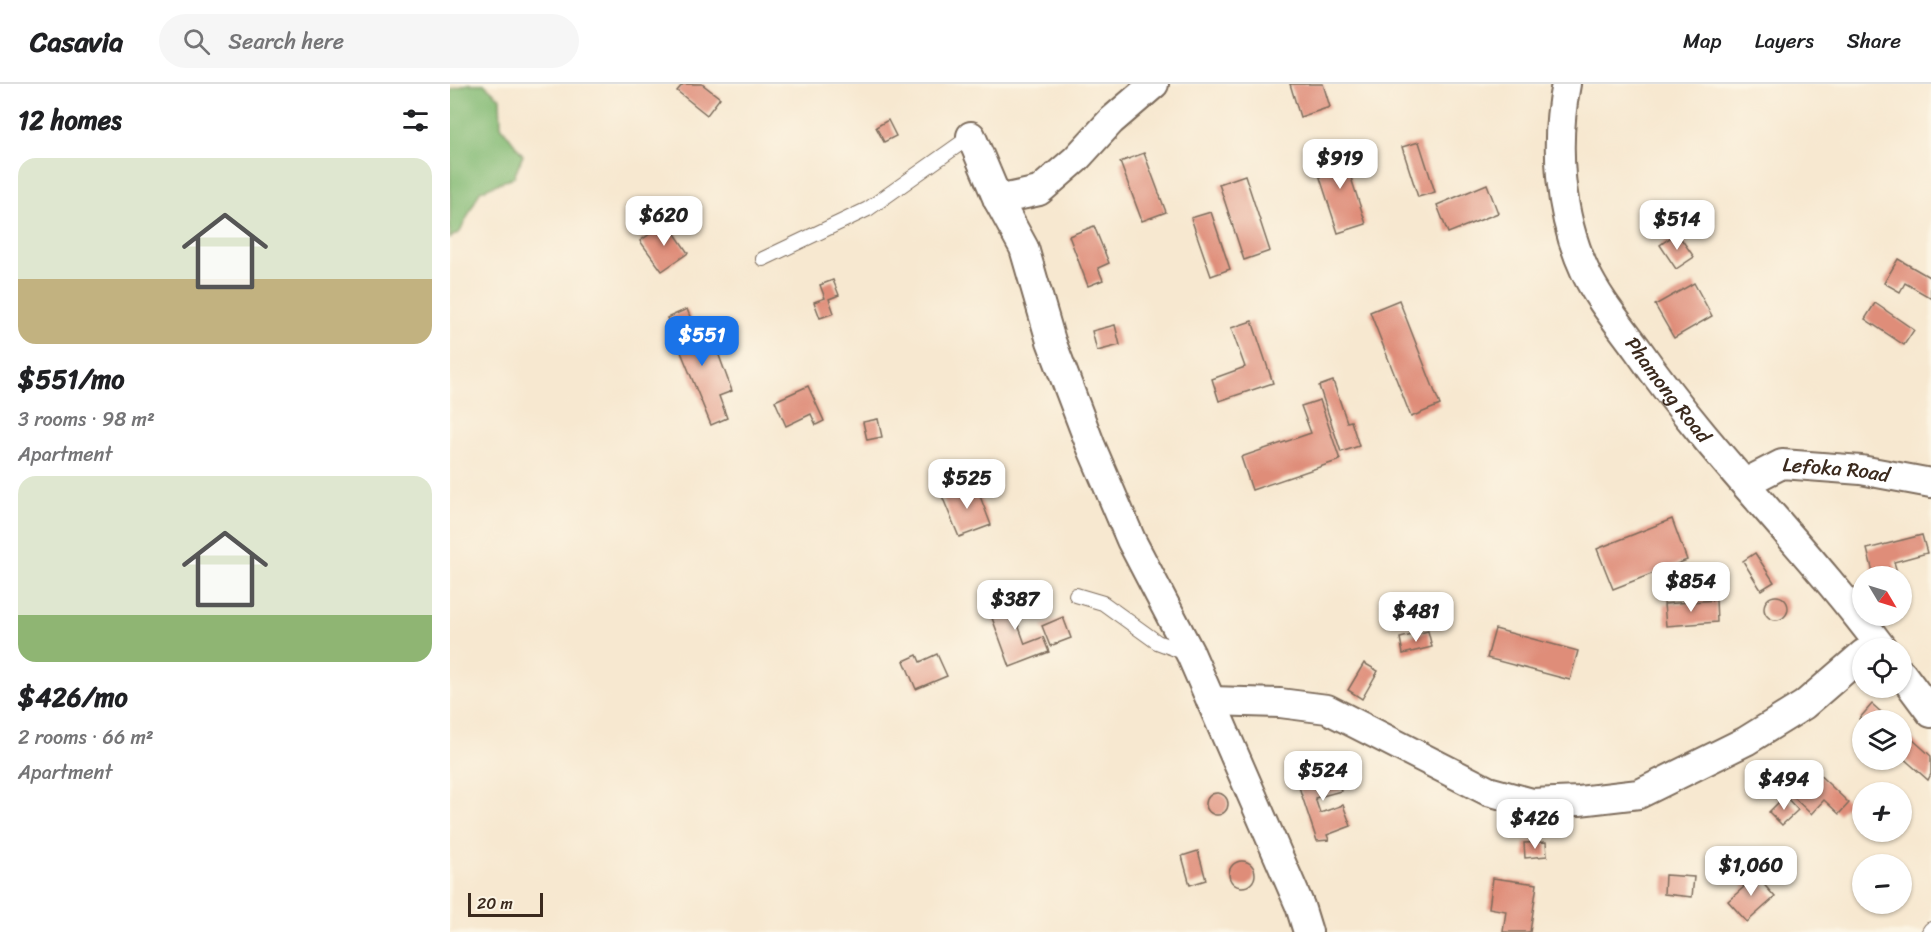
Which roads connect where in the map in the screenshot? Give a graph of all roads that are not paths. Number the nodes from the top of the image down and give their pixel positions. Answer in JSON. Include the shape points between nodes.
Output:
{"nodes":[{"id":1,"x":1154,"y":84,"type":"edge"},
{"id":2,"x":1566,"y":84,"type":"edge"},
{"id":3,"x":971,"y":136,"type":"joint"},
{"id":4,"x":998,"y":200,"type":"junction"},
{"id":5,"x":763,"y":259,"type":"dead end"},
{"id":6,"x":1745,"y":483,"type":"junction"},
{"id":7,"x":1931,"y":483,"type":"edge"},
{"id":8,"x":1076,"y":595,"type":"dead end"},
{"id":9,"x":1866,"y":638,"type":"edge"},
{"id":10,"x":1191,"y":655,"type":"junction"},
{"id":11,"x":1852,"y":665,"type":"edge"},
{"id":12,"x":1912,"y":687,"type":"edge"},
{"id":13,"x":1211,"y":701,"type":"junction"},
{"id":14,"x":1931,"y":713,"type":"edge"},
{"id":15,"x":1308,"y":932,"type":"edge"}],
"edges":[{"from":1,"to":4,"type":"street","via":[[1039,190]]},
{"from":2,"to":6,"type":"street","name":"Phamong Road","via":[[1560,112],[1563,191],[1570,230],[1586,271],[1670,395]]},
{"from":3,"to":4,"type":"street"},
{"from":3,"to":5,"type":"lane","via":[[868,209]]},
{"from":4,"to":10,"type":"street","via":[[1024,249],[1051,341],[1090,444],[1131,540]]},
{"from":6,"to":7,"type":"street","name":"Lefoka Road","via":[[1782,464],[1861,470]]},
{"from":6,"to":9,"type":"street","name":"Phamong Road","via":[[1792,536]]},
{"from":8,"to":10,"type":"lane","via":[[1103,603],[1157,642]]},
{"from":10,"to":13,"type":"street"},
{"from":11,"to":13,"type":"street","via":[[1804,705],[1746,741],[1639,794],[1532,804],[1488,791],[1327,709]]},
{"from":12,"to":14,"type":"street"},
{"from":13,"to":15,"type":"street"}]}
